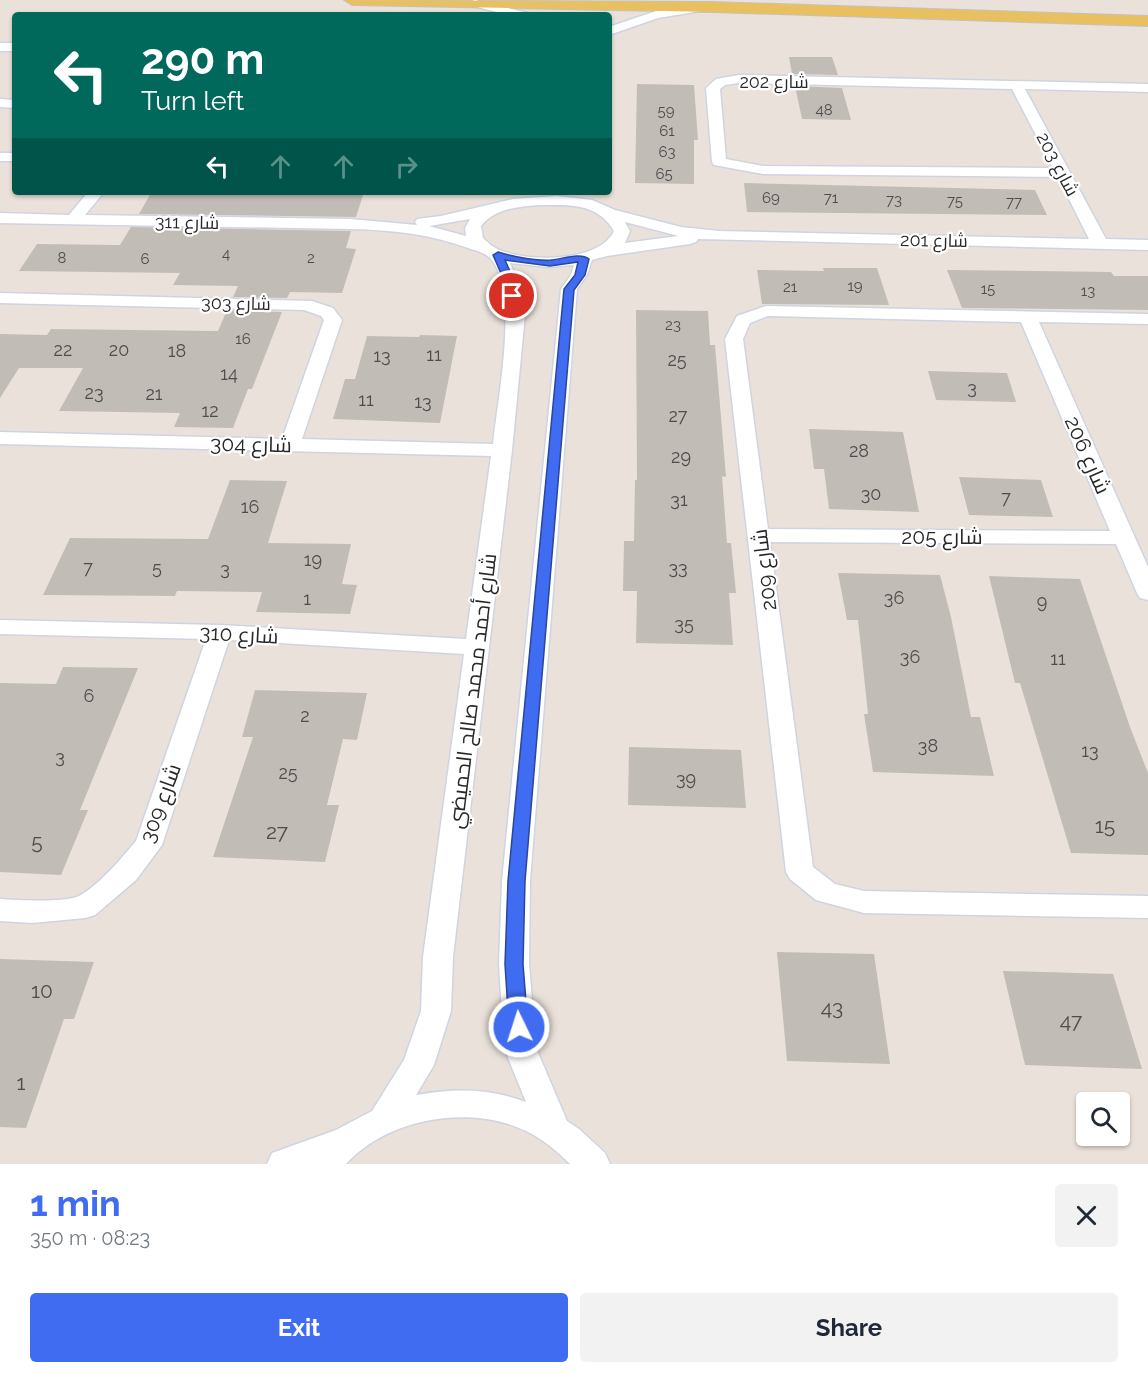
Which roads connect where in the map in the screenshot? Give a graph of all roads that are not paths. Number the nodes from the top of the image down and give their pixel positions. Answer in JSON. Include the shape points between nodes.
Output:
{"nodes":[{"id":1,"x":352,"y":0,"type":"edge"},
{"id":2,"x":844,"y":0,"type":"edge"},
{"id":3,"x":469,"y":2,"type":"junction"},
{"id":4,"x":712,"y":7,"type":"junction"},
{"id":5,"x":1148,"y":10,"type":"edge"},
{"id":6,"x":515,"y":12,"type":"edge"},
{"id":7,"x":1148,"y":21,"type":"edge"},
{"id":8,"x":612,"y":31,"type":"edge"},
{"id":9,"x":1016,"y":84,"type":"junction"},
{"id":10,"x":1148,"y":88,"type":"edge"},
{"id":11,"x":1064,"y":173,"type":"junction"},
{"id":12,"x":94,"y":195,"type":"edge"},
{"id":13,"x":591,"y":195,"type":"edge"},
{"id":14,"x":525,"y":197,"type":"edge"},
{"id":15,"x":492,"y":210,"type":"junction"},
{"id":16,"x":605,"y":211,"type":"junction"},
{"id":17,"x":0,"y":218,"type":"edge"},
{"id":18,"x":73,"y":220,"type":"junction"},
{"id":19,"x":373,"y":226,"type":"junction"},
{"id":20,"x":719,"y":236,"type":"junction"},
{"id":21,"x":1100,"y":244,"type":"junction"},
{"id":22,"x":1148,"y":245,"type":"edge"},
{"id":23,"x":490,"y":251,"type":"junction"},
{"id":24,"x":595,"y":255,"type":"junction"},
{"id":25,"x":0,"y":298,"type":"edge"},
{"id":26,"x":1028,"y":317,"type":"junction"},
{"id":27,"x":1148,"y":319,"type":"edge"},
{"id":28,"x":0,"y":438,"type":"edge"},
{"id":29,"x":290,"y":445,"type":"junction"},
{"id":30,"x":502,"y":450,"type":"junction"},
{"id":31,"x":760,"y":535,"type":"junction"},
{"id":32,"x":1125,"y":538,"type":"junction"},
{"id":33,"x":1148,"y":592,"type":"edge"},
{"id":34,"x":0,"y":627,"type":"edge"},
{"id":35,"x":220,"y":632,"type":"junction"},
{"id":36,"x":477,"y":647,"type":"junction"},
{"id":37,"x":1148,"y":907,"type":"edge"},
{"id":38,"x":0,"y":910,"type":"edge"},
{"id":39,"x":385,"y":1118,"type":"junction"},
{"id":40,"x":553,"y":1127,"type":"junction"},
{"id":41,"x":335,"y":1153,"type":"edge"},
{"id":42,"x":284,"y":1164,"type":"edge"},
{"id":43,"x":594,"y":1164,"type":"edge"}],
"edges":[{"from":1,"to":3,"type":"main road"},
{"from":2,"to":5,"type":"main road"},
{"from":3,"to":4,"type":"main road"},
{"from":3,"to":6,"type":"street"},
{"from":4,"to":7,"type":"main road"},
{"from":4,"to":8,"type":"street","via":[[656,15]]},
{"from":9,"to":10,"type":"street","name":"شارع 202"},
{"from":9,"to":11,"type":"street","name":"شارع 203"},
{"from":9,"to":11,"type":"street","name":"شارع 202","via":[[739,79],[721,82],[713,88],[719,162],[764,170]]},
{"from":11,"to":21,"type":"street","name":"شارع 203"},
{"from":12,"to":18,"type":"street"},
{"from":13,"to":16,"type":"street"},
{"from":14,"to":15,"type":"street","name":"شارع 311"},
{"from":14,"to":16,"type":"street","name":"شارع 201","via":[[563,200]]},
{"from":15,"to":19,"type":"street","name":"شارع 311","via":[[441,221]]},
{"from":15,"to":23,"type":"street","name":"شارع أحمد محمد صالح الحميضي","via":[[473,226],[473,237]]},
{"from":16,"to":20,"type":"street","name":"شارع 201","via":[[681,232]]},
{"from":16,"to":24,"type":"street","via":[[621,224],[622,232],[617,243]]},
{"from":17,"to":18,"type":"street","name":"شارع 311"},
{"from":18,"to":19,"type":"street","name":"شارع 311"},
{"from":19,"to":23,"type":"street","name":"شارع 311","via":[[456,236]]},
{"from":20,"to":21,"type":"street","name":"شارع 201"},
{"from":20,"to":24,"type":"street","name":"شارع 201"},
{"from":21,"to":22,"type":"street","name":"شارع 201"},
{"from":23,"to":24,"type":"street","name":"شارع 311","via":[[516,260],[550,263]]},
{"from":23,"to":30,"type":"street","name":"شارع أحمد محمد صالح الحميضي","via":[[508,278],[516,315]]},
{"from":24,"to":40,"type":"street","via":[[569,289],[516,881],[514,964],[520,1048]]},
{"from":25,"to":29,"type":"street","name":"شارع 303","via":[[306,304],[327,312],[333,320]]},
{"from":26,"to":27,"type":"street","name":"شارع 209"},
{"from":26,"to":31,"type":"street","name":"شارع 209","via":[[766,311],[743,320],[734,339]]},
{"from":26,"to":32,"type":"street","name":"شارع 206"},
{"from":28,"to":29,"type":"street","name":"شارع 304"},
{"from":29,"to":30,"type":"street","name":"شارع 304"},
{"from":30,"to":36,"type":"street","name":"شارع أحمد محمد صالح الحميضي"},
{"from":31,"to":32,"type":"street","name":"شارع 205"},
{"from":31,"to":37,"type":"street","name":"شارع 209","via":[[800,872],[826,892],[864,902]]},
{"from":32,"to":33,"type":"street","name":"شارع 206"},
{"from":34,"to":35,"type":"street","name":"شارع 310"},
{"from":35,"to":36,"type":"street","name":"شارع 310"},
{"from":35,"to":38,"type":"street","name":"شارع 309","via":[[147,845],[126,873],[85,907],[32,912]]},
{"from":36,"to":39,"type":"street","name":"شارع أحمد محمد صالح الحميضي","via":[[438,957],[436,1011],[418,1065]]},
{"from":39,"to":40,"type":"street","via":[[442,1102],[500,1106]]},
{"from":39,"to":41,"type":"street"},
{"from":40,"to":43,"type":"street"},
{"from":41,"to":42,"type":"street"}]}
